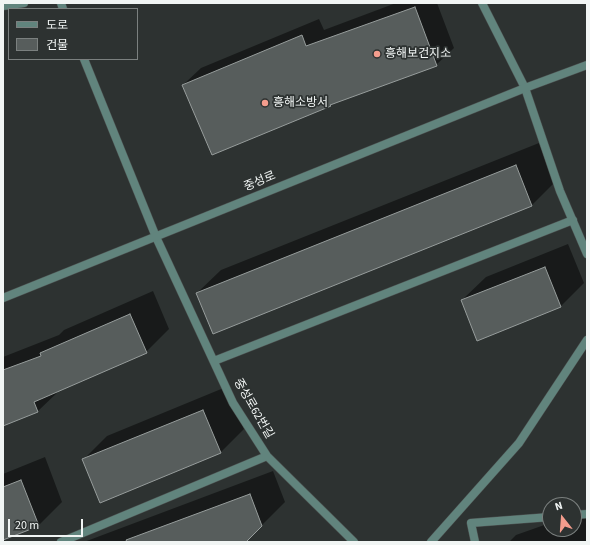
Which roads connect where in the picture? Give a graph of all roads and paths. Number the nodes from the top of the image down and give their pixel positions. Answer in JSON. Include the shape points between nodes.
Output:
{"nodes":[{"id":1,"x":24,"y":3,"type":"edge"},
{"id":2,"x":482,"y":3,"type":"edge"},
{"id":3,"x":3,"y":6,"type":"edge"},
{"id":4,"x":84,"y":60,"type":"edge"},
{"id":5,"x":587,"y":65,"type":"edge"},
{"id":6,"x":525,"y":88,"type":"junction"},
{"id":7,"x":572,"y":220,"type":"junction"},
{"id":8,"x":156,"y":237,"type":"junction"},
{"id":9,"x":587,"y":254,"type":"edge"},
{"id":10,"x":3,"y":297,"type":"edge"},
{"id":11,"x":587,"y":340,"type":"edge"},
{"id":12,"x":214,"y":361,"type":"junction"},
{"id":13,"x":267,"y":456,"type":"junction"},
{"id":14,"x":542,"y":518,"type":"edge"},
{"id":15,"x":61,"y":542,"type":"edge"},
{"id":16,"x":354,"y":542,"type":"edge"},
{"id":17,"x":431,"y":542,"type":"edge"},
{"id":18,"x":475,"y":542,"type":"edge"}],
"edges":[{"from":1,"to":3,"type":"street"},
{"from":2,"to":6,"type":"street"},
{"from":4,"to":8,"type":"street","name":"중성로62번길"},
{"from":5,"to":6,"type":"street","name":"중성로"},
{"from":6,"to":7,"type":"street"},
{"from":6,"to":8,"type":"street","name":"중성로"},
{"from":7,"to":9,"type":"street"},
{"from":7,"to":12,"type":"street"},
{"from":8,"to":10,"type":"street","name":"중성로"},
{"from":8,"to":12,"type":"street","name":"중성로62번길"},
{"from":11,"to":17,"type":"street","via":[[519,443]]},
{"from":12,"to":13,"type":"street","name":"중성로62번길","via":[[233,403]]},
{"from":13,"to":15,"type":"street","name":"중성로62번길"},
{"from":13,"to":16,"type":"street"},
{"from":14,"to":18,"type":"street","via":[[471,523]]}]}
